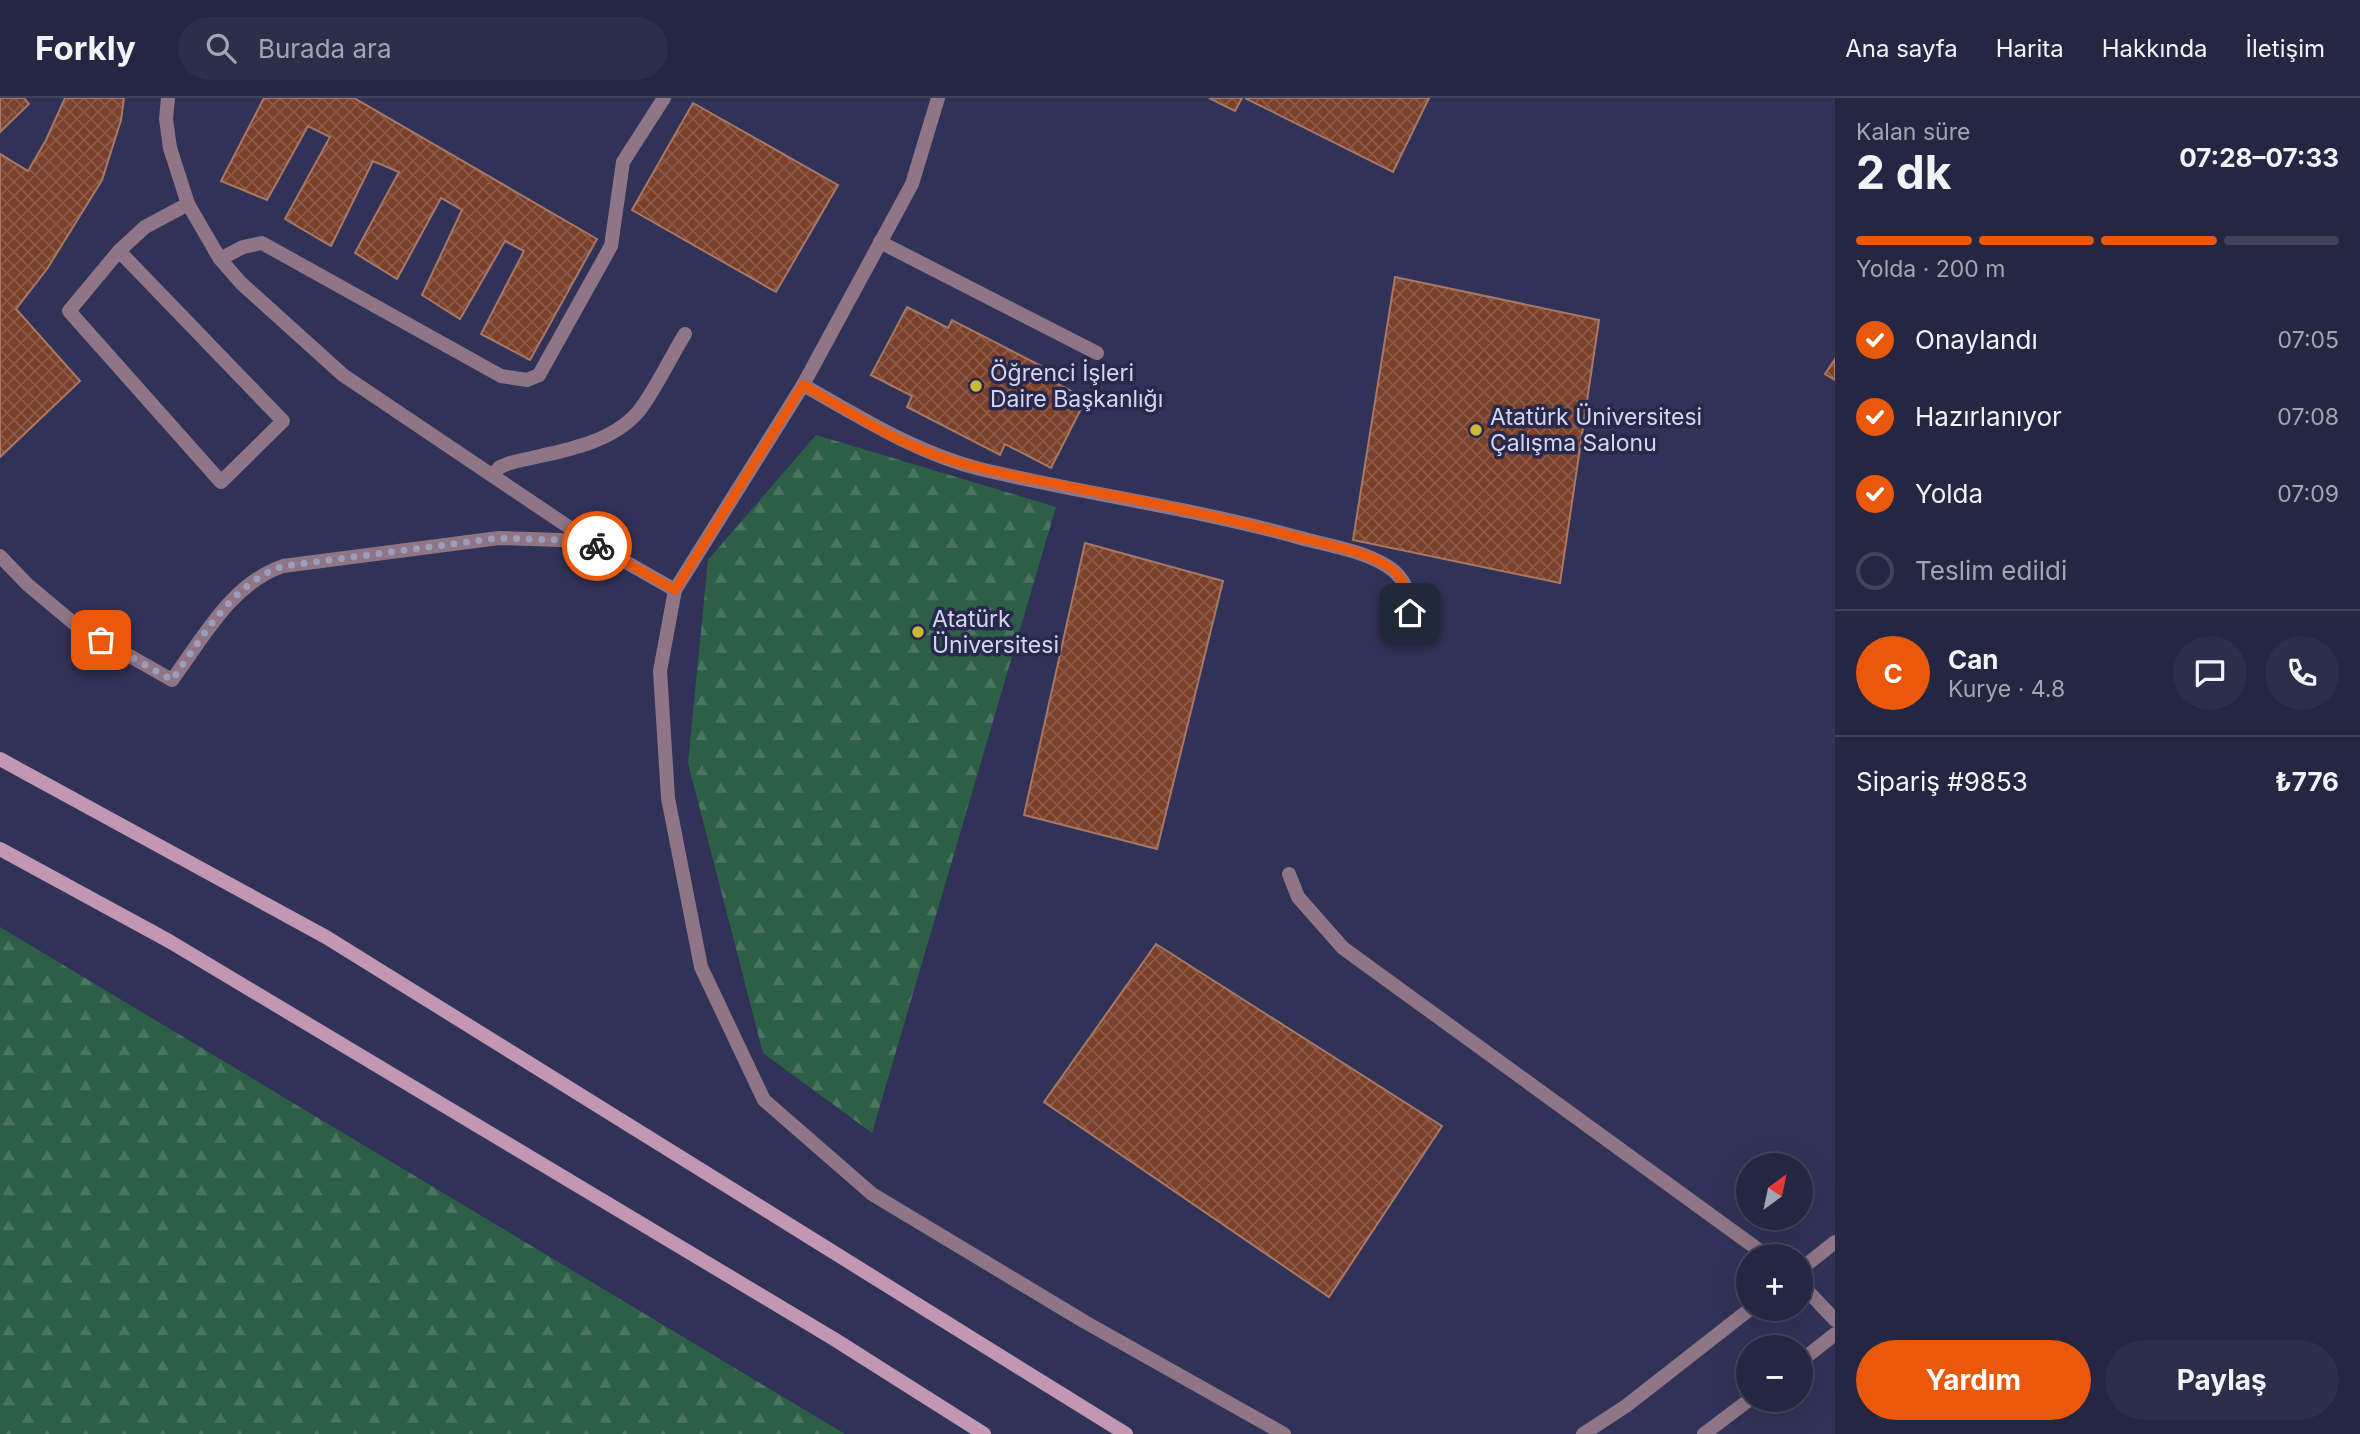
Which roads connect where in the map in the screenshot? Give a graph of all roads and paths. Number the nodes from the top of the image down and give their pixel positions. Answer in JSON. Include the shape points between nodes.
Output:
{"nodes":[{"id":1,"x":168,"y":98,"type":"edge"},
{"id":2,"x":664,"y":98,"type":"edge"},
{"id":3,"x":938,"y":98,"type":"edge"},
{"id":4,"x":188,"y":204,"type":"junction"},
{"id":5,"x":880,"y":242,"type":"junction"},
{"id":6,"x":119,"y":251,"type":"junction"},
{"id":7,"x":220,"y":259,"type":"junction"},
{"id":8,"x":685,"y":334,"type":"dead end"},
{"id":9,"x":1097,"y":353,"type":"dead end"},
{"id":10,"x":803,"y":385,"type":"junction"},
{"id":11,"x":492,"y":475,"type":"junction"},
{"id":12,"x":589,"y":541,"type":"junction"},
{"id":13,"x":0,"y":556,"type":"edge"},
{"id":14,"x":675,"y":590,"type":"junction"},
{"id":15,"x":1409,"y":627,"type":"dead end"},
{"id":16,"x":0,"y":759,"type":"edge"},
{"id":17,"x":0,"y":849,"type":"edge"},
{"id":18,"x":1289,"y":874,"type":"dead end"},
{"id":19,"x":1835,"y":1242,"type":"edge"},
{"id":20,"x":1750,"y":1244,"type":"edge"},
{"id":21,"x":1813,"y":1259,"type":"edge"},
{"id":22,"x":1813,"y":1297,"type":"edge"},
{"id":23,"x":1736,"y":1320,"type":"edge"},
{"id":24,"x":1835,"y":1321,"type":"edge"},
{"id":25,"x":1835,"y":1334,"type":"edge"},
{"id":26,"x":1813,"y":1351,"type":"edge"},
{"id":27,"x":1736,"y":1410,"type":"edge"},
{"id":28,"x":984,"y":1434,"type":"edge"},
{"id":29,"x":1126,"y":1434,"type":"edge"},
{"id":30,"x":1284,"y":1434,"type":"edge"},
{"id":31,"x":1583,"y":1434,"type":"edge"},
{"id":32,"x":1704,"y":1434,"type":"edge"}],
"edges":[{"from":1,"to":4,"type":"street","via":[[170,148]]},
{"from":2,"to":7,"type":"street","via":[[623,162],[611,246],[539,374],[527,380],[501,376],[262,243]]},
{"from":3,"to":5,"type":"street","via":[[912,184]]},
{"from":4,"to":6,"type":"street","via":[[145,227]]},
{"from":4,"to":7,"type":"street"},
{"from":5,"to":9,"type":"street"},
{"from":5,"to":10,"type":"street"},
{"from":6,"to":6,"type":"street","via":[[283,421],[221,482],[69,311]]},
{"from":7,"to":11,"type":"street","via":[[344,375]]},
{"from":8,"to":11,"type":"street","via":[[639,412],[620,429],[595,441],[510,463]]},
{"from":10,"to":14,"type":"street"},
{"from":10,"to":15,"type":"street","via":[[946,459],[1264,528],[1381,563],[1404,582],[1410,603]]},
{"from":11,"to":12,"type":"street"},
{"from":12,"to":13,"type":"street","via":[[499,538],[283,566],[254,578],[237,592],[172,680],[78,626]]},
{"from":12,"to":14,"type":"street"},
{"from":14,"to":30,"type":"street","via":[[660,671],[668,798],[701,967],[764,1100],[872,1194]]},
{"from":16,"to":29,"type":"main road","via":[[326,937]]},
{"from":17,"to":28,"type":"main road","via":[[169,941],[834,1339]]},
{"from":18,"to":20,"type":"street","via":[[1298,897],[1343,948]]},
{"from":19,"to":21,"type":"street"},
{"from":22,"to":24,"type":"street"},
{"from":23,"to":31,"type":"street"},
{"from":25,"to":26,"type":"street"},
{"from":27,"to":32,"type":"street"}]}
